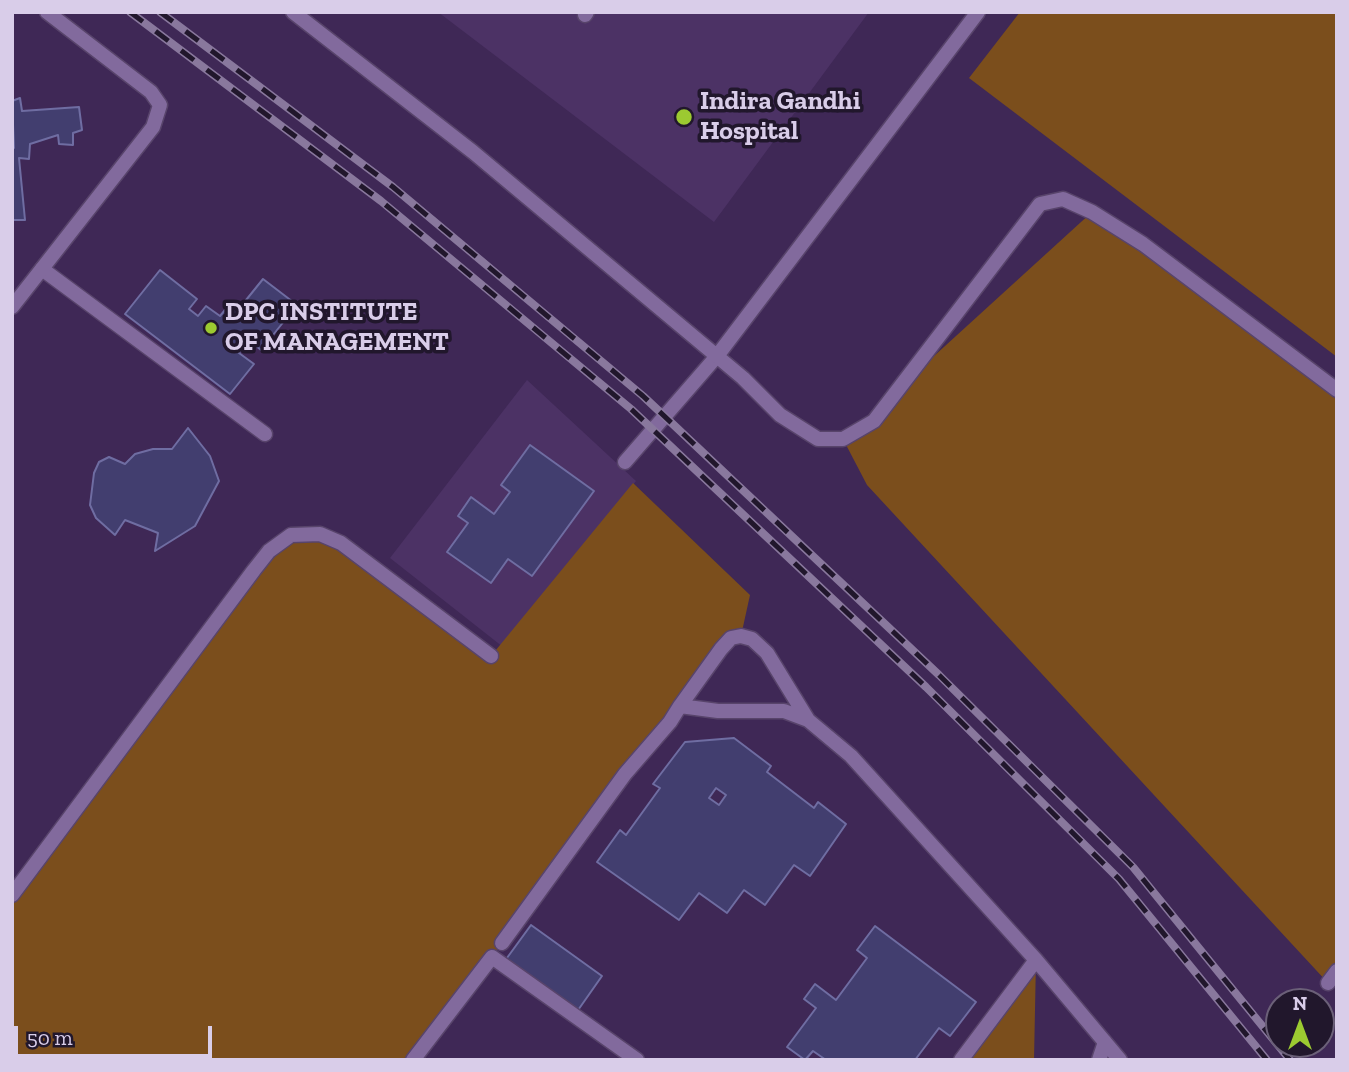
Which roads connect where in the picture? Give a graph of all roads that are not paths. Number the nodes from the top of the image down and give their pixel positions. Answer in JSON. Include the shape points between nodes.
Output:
{"nodes":[{"id":1,"x":47,"y":12,"type":"edge"},
{"id":2,"x":293,"y":12,"type":"edge"},
{"id":3,"x":978,"y":12,"type":"edge"},
{"id":4,"x":42,"y":270,"type":"junction"},
{"id":5,"x":12,"y":307,"type":"edge"},
{"id":6,"x":717,"y":356,"type":"junction"},
{"id":7,"x":1337,"y":390,"type":"edge"},
{"id":8,"x":265,"y":434,"type":"dead end"},
{"id":9,"x":625,"y":462,"type":"dead end"},
{"id":10,"x":491,"y":656,"type":"dead end"},
{"id":11,"x":680,"y":706,"type":"junction"},
{"id":12,"x":808,"y":720,"type":"junction"},
{"id":13,"x":12,"y":895,"type":"edge"},
{"id":14,"x":502,"y":943,"type":"dead end"},
{"id":15,"x":1036,"y":960,"type":"junction"},
{"id":16,"x":1105,"y":1042,"type":"junction"},
{"id":17,"x":413,"y":1060,"type":"edge"},
{"id":18,"x":637,"y":1060,"type":"edge"},
{"id":19,"x":961,"y":1060,"type":"edge"},
{"id":20,"x":1099,"y":1060,"type":"edge"},
{"id":21,"x":1120,"y":1060,"type":"edge"}],
"edges":[{"from":1,"to":4,"type":"street","via":[[152,92],[160,105],[153,127]]},
{"from":2,"to":6,"type":"street","via":[[472,152]]},
{"from":3,"to":6,"type":"street"},
{"from":4,"to":5,"type":"street"},
{"from":4,"to":8,"type":"street"},
{"from":6,"to":7,"type":"street","via":[[780,415],[818,439],[843,439],[874,421],[1040,204],[1063,199],[1143,244]]},
{"from":6,"to":9,"type":"street"},
{"from":10,"to":13,"type":"street","via":[[341,543],[320,534],[291,535],[254,570]]},
{"from":11,"to":12,"type":"street","via":[[784,711]]},
{"from":11,"to":12,"type":"street","via":[[721,649],[741,636],[752,639],[767,653]]},
{"from":11,"to":14,"type":"street"},
{"from":12,"to":15,"type":"street","via":[[851,756]]},
{"from":15,"to":16,"type":"street"},
{"from":15,"to":19,"type":"street"},
{"from":16,"to":20,"type":"street"},
{"from":16,"to":21,"type":"street"},
{"from":17,"to":18,"type":"street","via":[[492,957]]}]}
